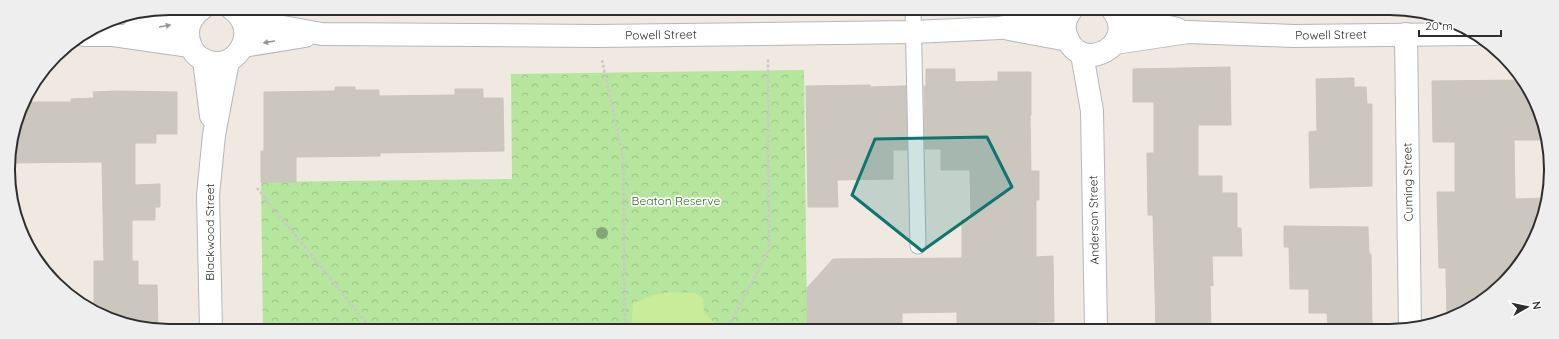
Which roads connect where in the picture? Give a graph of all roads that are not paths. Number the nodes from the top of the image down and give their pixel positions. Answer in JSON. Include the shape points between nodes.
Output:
{"nodes":[{"id":1,"x":196,"y":15,"type":"edge"},
{"id":2,"x":238,"y":15,"type":"edge"},
{"id":3,"x":241,"y":15,"type":"edge"},
{"id":4,"x":913,"y":15,"type":"edge"},
{"id":5,"x":1054,"y":15,"type":"edge"},
{"id":6,"x":1069,"y":15,"type":"edge"},
{"id":7,"x":1116,"y":15,"type":"edge"},
{"id":8,"x":1126,"y":15,"type":"edge"},
{"id":9,"x":1000,"y":28,"type":"junction"},
{"id":10,"x":913,"y":32,"type":"junction"},
{"id":11,"x":1188,"y":32,"type":"junction"},
{"id":12,"x":322,"y":34,"type":"junction"},
{"id":13,"x":1406,"y":34,"type":"junction"},
{"id":14,"x":1463,"y":34,"type":"edge"},
{"id":15,"x":94,"y":35,"type":"edge"},
{"id":16,"x":113,"y":35,"type":"junction"},
{"id":17,"x":1075,"y":47,"type":"junction"},
{"id":18,"x":1110,"y":48,"type":"junction"},
{"id":19,"x":197,"y":53,"type":"junction"},
{"id":20,"x":235,"y":54,"type":"junction"},
{"id":21,"x":1092,"y":111,"type":"junction"},
{"id":22,"x":214,"y":135,"type":"junction"},
{"id":23,"x":918,"y":246,"type":"dead end"},
{"id":24,"x":1410,"y":323,"type":"edge"},
{"id":25,"x":211,"y":324,"type":"edge"},
{"id":26,"x":1096,"y":324,"type":"edge"}],
"edges":[{"from":16,"to":1,"type":"street","one_way":true},
{"from":1,"to":19,"type":"street","name":"Blackwood Street","via":[[188,30],[188,38]]},
{"from":2,"to":20,"type":"street","name":"Blackwood Street","via":[[246,29],[246,38]]},
{"from":3,"to":12,"type":"street","name":"Powell Street"},
{"from":4,"to":10,"type":"lane"},
{"from":5,"to":9,"type":"street","name":"Powell Street"},
{"from":6,"to":17,"type":"street","name":"Anderson Street","via":[[1065,26]]},
{"from":7,"to":18,"type":"street","name":"Anderson Street","via":[[1120,29]]},
{"from":8,"to":11,"type":"street","name":"Powell Street"},
{"from":9,"to":10,"type":"street","name":"Powell Street"},
{"from":9,"to":17,"type":"street","name":"Powell Street"},
{"from":10,"to":12,"type":"street","name":"Powell Street","via":[[596,36]]},
{"from":10,"to":23,"type":"lane"},
{"from":11,"to":13,"type":"street","name":"Powell Street","via":[[1294,36]]},
{"from":11,"to":18,"type":"street","name":"Powell Street"},
{"from":12,"to":20,"type":"street","name":"Powell Street","one_way":true},
{"from":13,"to":14,"type":"street","name":"Powell Street"},
{"from":13,"to":24,"type":"street","name":"Cuming Street"},
{"from":15,"to":16,"type":"street"},
{"from":16,"to":19,"type":"street"},
{"from":17,"to":18,"type":"street","name":"Powell Street","via":[[1090,55]]},
{"from":17,"to":21,"type":"street","name":"Anderson Street"},
{"from":18,"to":21,"type":"street","name":"Anderson Street"},
{"from":19,"to":20,"type":"street","name":"Powell Street","via":[[212,63]]},
{"from":19,"to":22,"type":"street","name":"Blackwood Street"},
{"from":20,"to":22,"type":"street","name":"Blackwood Street"},
{"from":21,"to":26,"type":"street","name":"Anderson Street"},
{"from":22,"to":25,"type":"street","name":"Blackwood Street","via":[[208,195]]}]}
